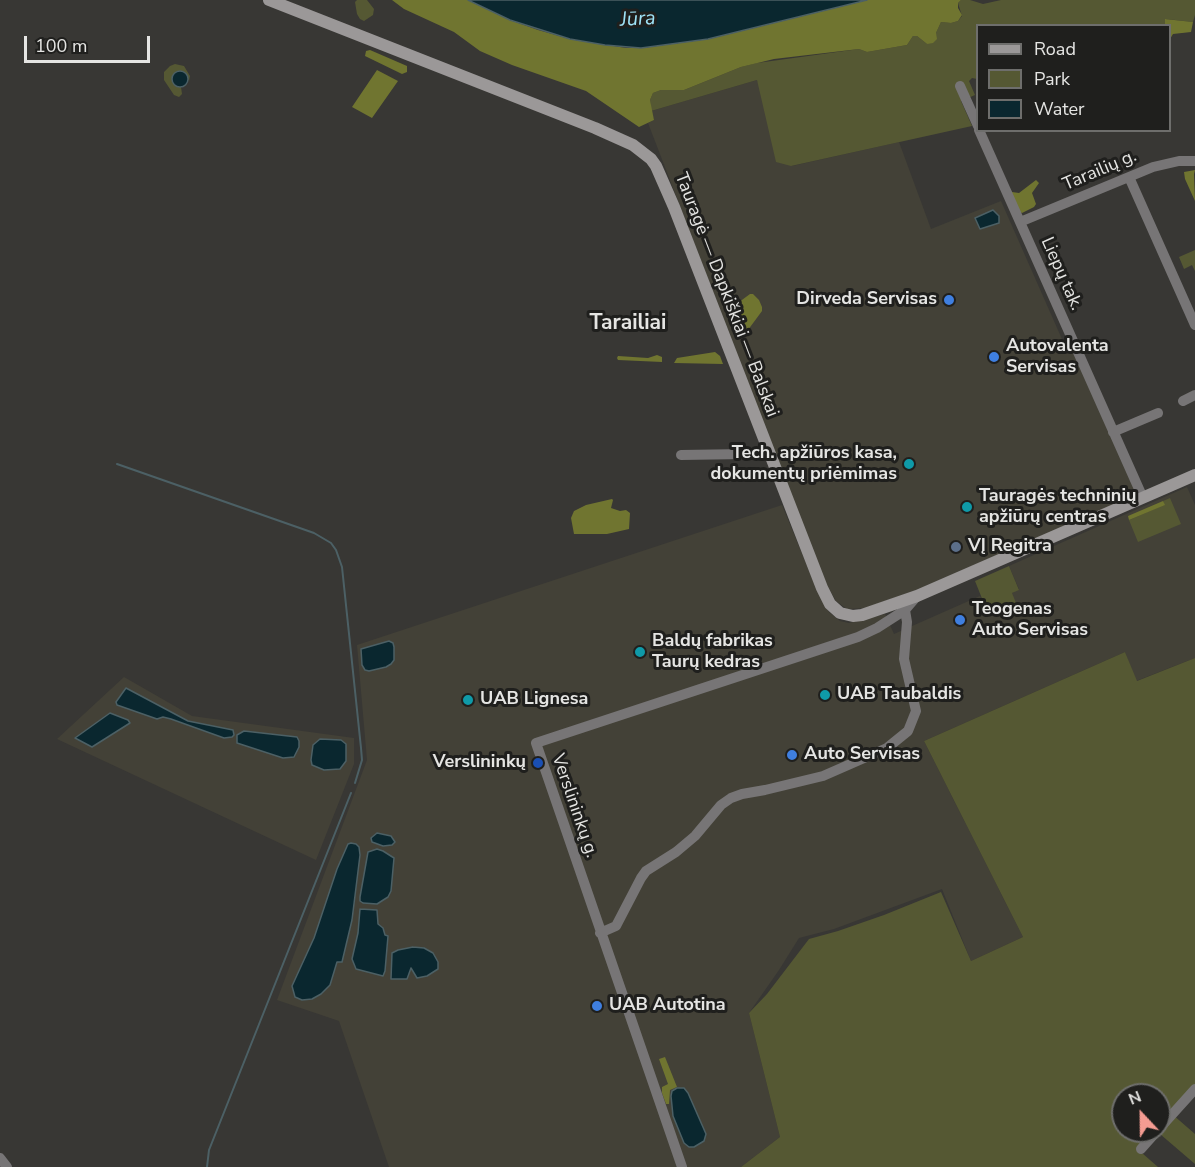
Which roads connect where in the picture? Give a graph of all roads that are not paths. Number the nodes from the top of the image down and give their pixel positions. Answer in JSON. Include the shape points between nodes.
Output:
{"nodes":[{"id":1,"x":269,"y":0,"type":"edge"},
{"id":2,"x":960,"y":86,"type":"dead end"},
{"id":3,"x":976,"y":122,"type":"edge"},
{"id":4,"x":980,"y":132,"type":"edge"},
{"id":5,"x":1195,"y":161,"type":"edge"},
{"id":6,"x":1129,"y":177,"type":"junction"},
{"id":7,"x":1020,"y":222,"type":"junction"},
{"id":8,"x":1195,"y":325,"type":"edge"},
{"id":9,"x":1195,"y":395,"type":"edge"},
{"id":10,"x":1183,"y":401,"type":"dead end"},
{"id":11,"x":1158,"y":413,"type":"dead end"},
{"id":12,"x":1113,"y":432,"type":"junction"},
{"id":13,"x":768,"y":452,"type":"junction"},
{"id":14,"x":681,"y":455,"type":"dead end"},
{"id":15,"x":1195,"y":476,"type":"edge"},
{"id":16,"x":1143,"y":498,"type":"junction"},
{"id":17,"x":917,"y":596,"type":"junction"},
{"id":18,"x":905,"y":610,"type":"junction"},
{"id":19,"x":600,"y":933,"type":"junction"},
{"id":20,"x":1195,"y":1089,"type":"edge"},
{"id":21,"x":1171,"y":1116,"type":"edge"},
{"id":22,"x":1146,"y":1143,"type":"edge"},
{"id":23,"x":1141,"y":1149,"type":"dead end"},
{"id":24,"x":0,"y":1158,"type":"edge"},
{"id":25,"x":7,"y":1167,"type":"edge"},
{"id":26,"x":682,"y":1167,"type":"edge"}],
"edges":[{"from":1,"to":13,"type":"main road","name":"Tauragė — Dapkiškiai — Balskai","via":[[595,128],[633,145],[651,159],[675,207]]},
{"from":2,"to":3,"type":"street"},
{"from":4,"to":7,"type":"street","name":"Liepų tak."},
{"from":5,"to":6,"type":"street","name":"Tarailių g.","via":[[1164,164]]},
{"from":6,"to":7,"type":"street","name":"Tarailių g."},
{"from":6,"to":8,"type":"street"},
{"from":7,"to":12,"type":"street","name":"Liepų tak."},
{"from":9,"to":10,"type":"street"},
{"from":11,"to":12,"type":"street"},
{"from":12,"to":16,"type":"street","name":"Liepų tak."},
{"from":13,"to":14,"type":"street"},
{"from":13,"to":17,"type":"main road","name":"Tauragė — Dapkiškiai — Balskai","via":[[830,604],[840,613],[858,616]]},
{"from":15,"to":16,"type":"main road"},
{"from":16,"to":17,"type":"main road"},
{"from":17,"to":18,"type":"street","name":"Verslininkų g."},
{"from":18,"to":19,"type":"street","via":[[904,658],[916,711],[908,731],[887,748],[823,776],[731,798],[695,836],[646,871],[616,926]]},
{"from":18,"to":19,"type":"street","name":"Verslininkų g.","via":[[877,628],[825,649],[536,743]]},
{"from":19,"to":26,"type":"street","name":"Verslininkų g."},
{"from":20,"to":21,"type":"street"},
{"from":22,"to":23,"type":"street"},
{"from":24,"to":25,"type":"street"}]}
